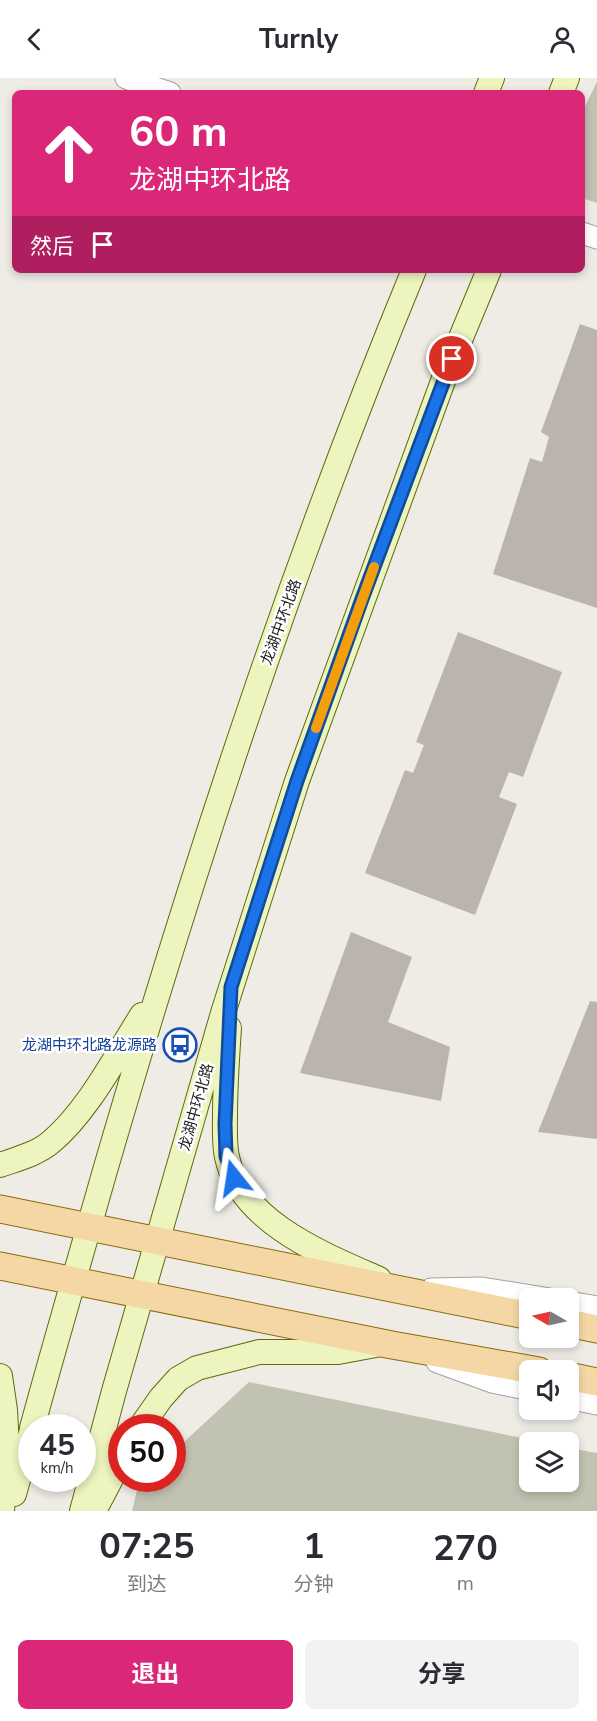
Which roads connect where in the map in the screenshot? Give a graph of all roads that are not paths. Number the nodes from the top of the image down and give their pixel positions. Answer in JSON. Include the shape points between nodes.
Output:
{"nodes":[{"id":1,"x":126,"y":78,"type":"edge"},
{"id":2,"x":161,"y":90,"type":"edge"},
{"id":3,"x":413,"y":273,"type":"edge"},
{"id":4,"x":488,"y":273,"type":"edge"},
{"id":5,"x":231,"y":987,"type":"junction"},
{"id":6,"x":157,"y":993,"type":"junction"},
{"id":7,"x":0,"y":1165,"type":"edge"},
{"id":8,"x":0,"y":1209,"type":"edge"},
{"id":9,"x":89,"y":1227,"type":"junction"},
{"id":10,"x":157,"y":1240,"type":"junction"},
{"id":11,"x":0,"y":1266,"type":"edge"},
{"id":12,"x":74,"y":1281,"type":"junction"},
{"id":13,"x":403,"y":1290,"type":"junction"},
{"id":14,"x":142,"y":1294,"type":"junction"},
{"id":15,"x":519,"y":1294,"type":"edge"},
{"id":16,"x":579,"y":1304,"type":"edge"},
{"id":17,"x":597,"y":1307,"type":"edge"},
{"id":18,"x":519,"y":1314,"type":"edge"},
{"id":19,"x":579,"y":1325,"type":"edge"},
{"id":20,"x":597,"y":1329,"type":"edge"},
{"id":21,"x":389,"y":1344,"type":"junction"},
{"id":22,"x":519,"y":1368,"type":"edge"},
{"id":23,"x":0,"y":1376,"type":"edge"},
{"id":24,"x":579,"y":1378,"type":"edge"},
{"id":25,"x":597,"y":1382,"type":"edge"},
{"id":26,"x":519,"y":1388,"type":"edge"},
{"id":27,"x":579,"y":1400,"type":"edge"},
{"id":28,"x":597,"y":1404,"type":"edge"},
{"id":29,"x":36,"y":1414,"type":"edge"},
{"id":30,"x":150,"y":1414,"type":"edge"},
{"id":31,"x":18,"y":1481,"type":"edge"},
{"id":32,"x":108,"y":1484,"type":"edge"},
{"id":33,"x":2,"y":1511,"type":"edge"},
{"id":34,"x":10,"y":1511,"type":"edge"},
{"id":35,"x":82,"y":1511,"type":"edge"},
{"id":36,"x":94,"y":1511,"type":"edge"}],
"edges":[{"from":1,"to":2,"type":"street"},
{"from":3,"to":6,"type":"main road","name":"龙湖中环北路","via":[[378,356],[235,748]]},
{"from":4,"to":5,"type":"main road","name":"龙湖中环北路","via":[[362,599],[297,781]]},
{"from":5,"to":10,"type":"main road","name":"龙湖中环北路"},
{"from":5,"to":13,"type":"main road","via":[[225,1124],[226,1156],[234,1178],[251,1202],[272,1221],[316,1251]]},
{"from":6,"to":7,"type":"main road","via":[[102,1080],[70,1122],[50,1143]]},
{"from":6,"to":9,"type":"main road","name":"龙湖中环北路"},
{"from":8,"to":9,"type":"main road"},
{"from":9,"to":10,"type":"main road"},
{"from":9,"to":12,"type":"main road","name":"龙湖中环北路"},
{"from":10,"to":13,"type":"main road"},
{"from":10,"to":14,"type":"main road","name":"龙湖中环北路"},
{"from":11,"to":12,"type":"main road"},
{"from":12,"to":14,"type":"main road"},
{"from":12,"to":29,"type":"main road","name":"龙湖中环北路"},
{"from":13,"to":15,"type":"street","via":[[482,1288]]},
{"from":13,"to":18,"type":"main road"},
{"from":14,"to":21,"type":"main road"},
{"from":14,"to":35,"type":"main road","name":"龙湖中环北路"},
{"from":16,"to":17,"type":"street"},
{"from":19,"to":20,"type":"main road"},
{"from":21,"to":22,"type":"main road"},
{"from":21,"to":26,"type":"street","via":[[492,1382]]},
{"from":21,"to":30,"type":"main road","via":[[338,1352],[259,1352],[197,1368],[178,1379]]},
{"from":23,"to":33,"type":"main road","via":[[7,1447]]},
{"from":24,"to":25,"type":"main road"},
{"from":27,"to":28,"type":"street"},
{"from":31,"to":34,"type":"main road","name":"龙湖中环北路"},
{"from":32,"to":36,"type":"main road"}]}
